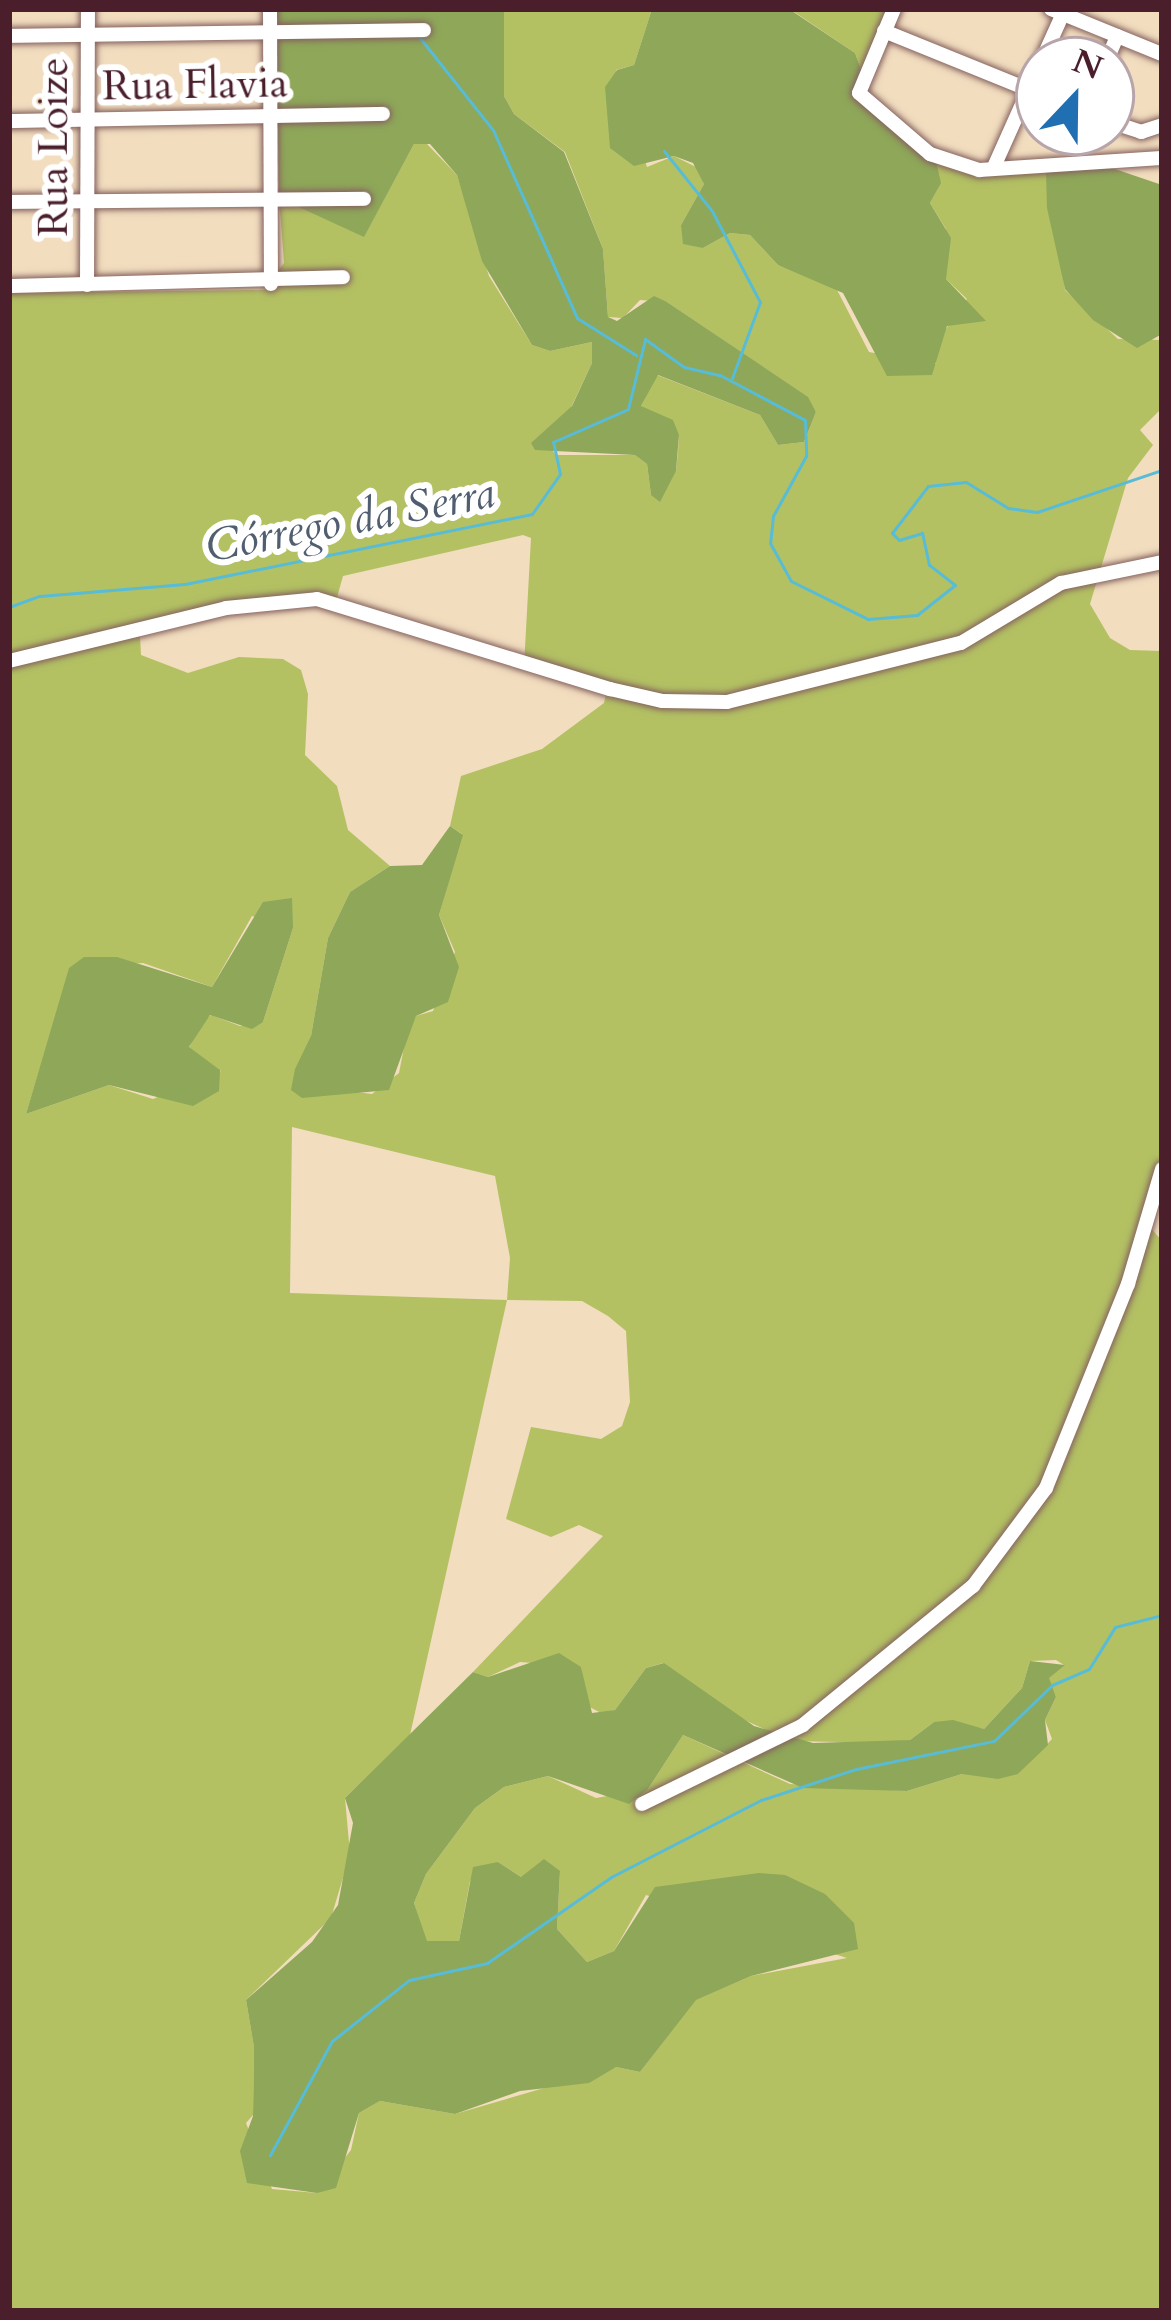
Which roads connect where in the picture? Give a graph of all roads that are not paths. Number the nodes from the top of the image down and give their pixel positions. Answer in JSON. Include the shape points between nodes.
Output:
{"nodes":[{"id":1,"x":88,"y":9,"type":"edge"},
{"id":2,"x":270,"y":9,"type":"edge"},
{"id":3,"x":894,"y":9,"type":"edge"},
{"id":4,"x":1060,"y":11,"type":"edge"},
{"id":5,"x":424,"y":30,"type":"dead end"},
{"id":6,"x":884,"y":31,"type":"junction"},
{"id":7,"x":269,"y":34,"type":"junction"},
{"id":8,"x":9,"y":36,"type":"edge"},
{"id":9,"x":1117,"y":36,"type":"edge"},
{"id":10,"x":88,"y":37,"type":"junction"},
{"id":11,"x":1015,"y":84,"type":"edge"},
{"id":12,"x":383,"y":115,"type":"dead end"},
{"id":13,"x":269,"y":116,"type":"junction"},
{"id":14,"x":89,"y":121,"type":"junction"},
{"id":15,"x":9,"y":122,"type":"edge"},
{"id":16,"x":1015,"y":128,"type":"edge"},
{"id":17,"x":1162,"y":158,"type":"edge"},
{"id":18,"x":993,"y":169,"type":"junction"},
{"id":19,"x":269,"y":196,"type":"junction"},
{"id":20,"x":364,"y":199,"type":"dead end"},
{"id":21,"x":9,"y":202,"type":"edge"},
{"id":22,"x":88,"y":202,"type":"junction"},
{"id":23,"x":343,"y":277,"type":"dead end"},
{"id":24,"x":271,"y":284,"type":"junction"},
{"id":25,"x":87,"y":285,"type":"junction"},
{"id":26,"x":9,"y":286,"type":"edge"},
{"id":27,"x":1159,"y":565,"type":"edge"},
{"id":28,"x":9,"y":661,"type":"edge"},
{"id":29,"x":1162,"y":1168,"type":"edge"},
{"id":30,"x":642,"y":1804,"type":"dead end"}],
"edges":[{"from":1,"to":10,"type":"street","name":"Rua Loize"},
{"from":2,"to":7,"type":"street"},
{"from":3,"to":6,"type":"street"},
{"from":4,"to":9,"type":"street"},
{"from":5,"to":7,"type":"street"},
{"from":6,"to":11,"type":"street"},
{"from":6,"to":18,"type":"street","via":[[861,98],[929,154],[964,169]]},
{"from":7,"to":10,"type":"street"},
{"from":7,"to":13,"type":"street"},
{"from":8,"to":10,"type":"street"},
{"from":10,"to":14,"type":"street","name":"Rua Loize"},
{"from":12,"to":13,"type":"street","name":"Rua Flavia"},
{"from":13,"to":14,"type":"street","name":"Rua Flavia"},
{"from":13,"to":19,"type":"street"},
{"from":14,"to":15,"type":"street","name":"Rua Flavia"},
{"from":14,"to":22,"type":"street","name":"Rua Loize"},
{"from":16,"to":18,"type":"street"},
{"from":17,"to":18,"type":"street"},
{"from":19,"to":20,"type":"street"},
{"from":19,"to":22,"type":"street"},
{"from":19,"to":24,"type":"street"},
{"from":21,"to":22,"type":"street"},
{"from":22,"to":25,"type":"street","name":"Rua Loize"},
{"from":23,"to":24,"type":"street"},
{"from":24,"to":25,"type":"street"},
{"from":25,"to":26,"type":"street"},
{"from":27,"to":28,"type":"street","via":[[1061,583],[961,643],[727,702],[662,701],[587,683],[317,599],[226,608]]},
{"from":29,"to":30,"type":"street","via":[[1128,1284],[1046,1488],[973,1586],[823,1712]]}]}
